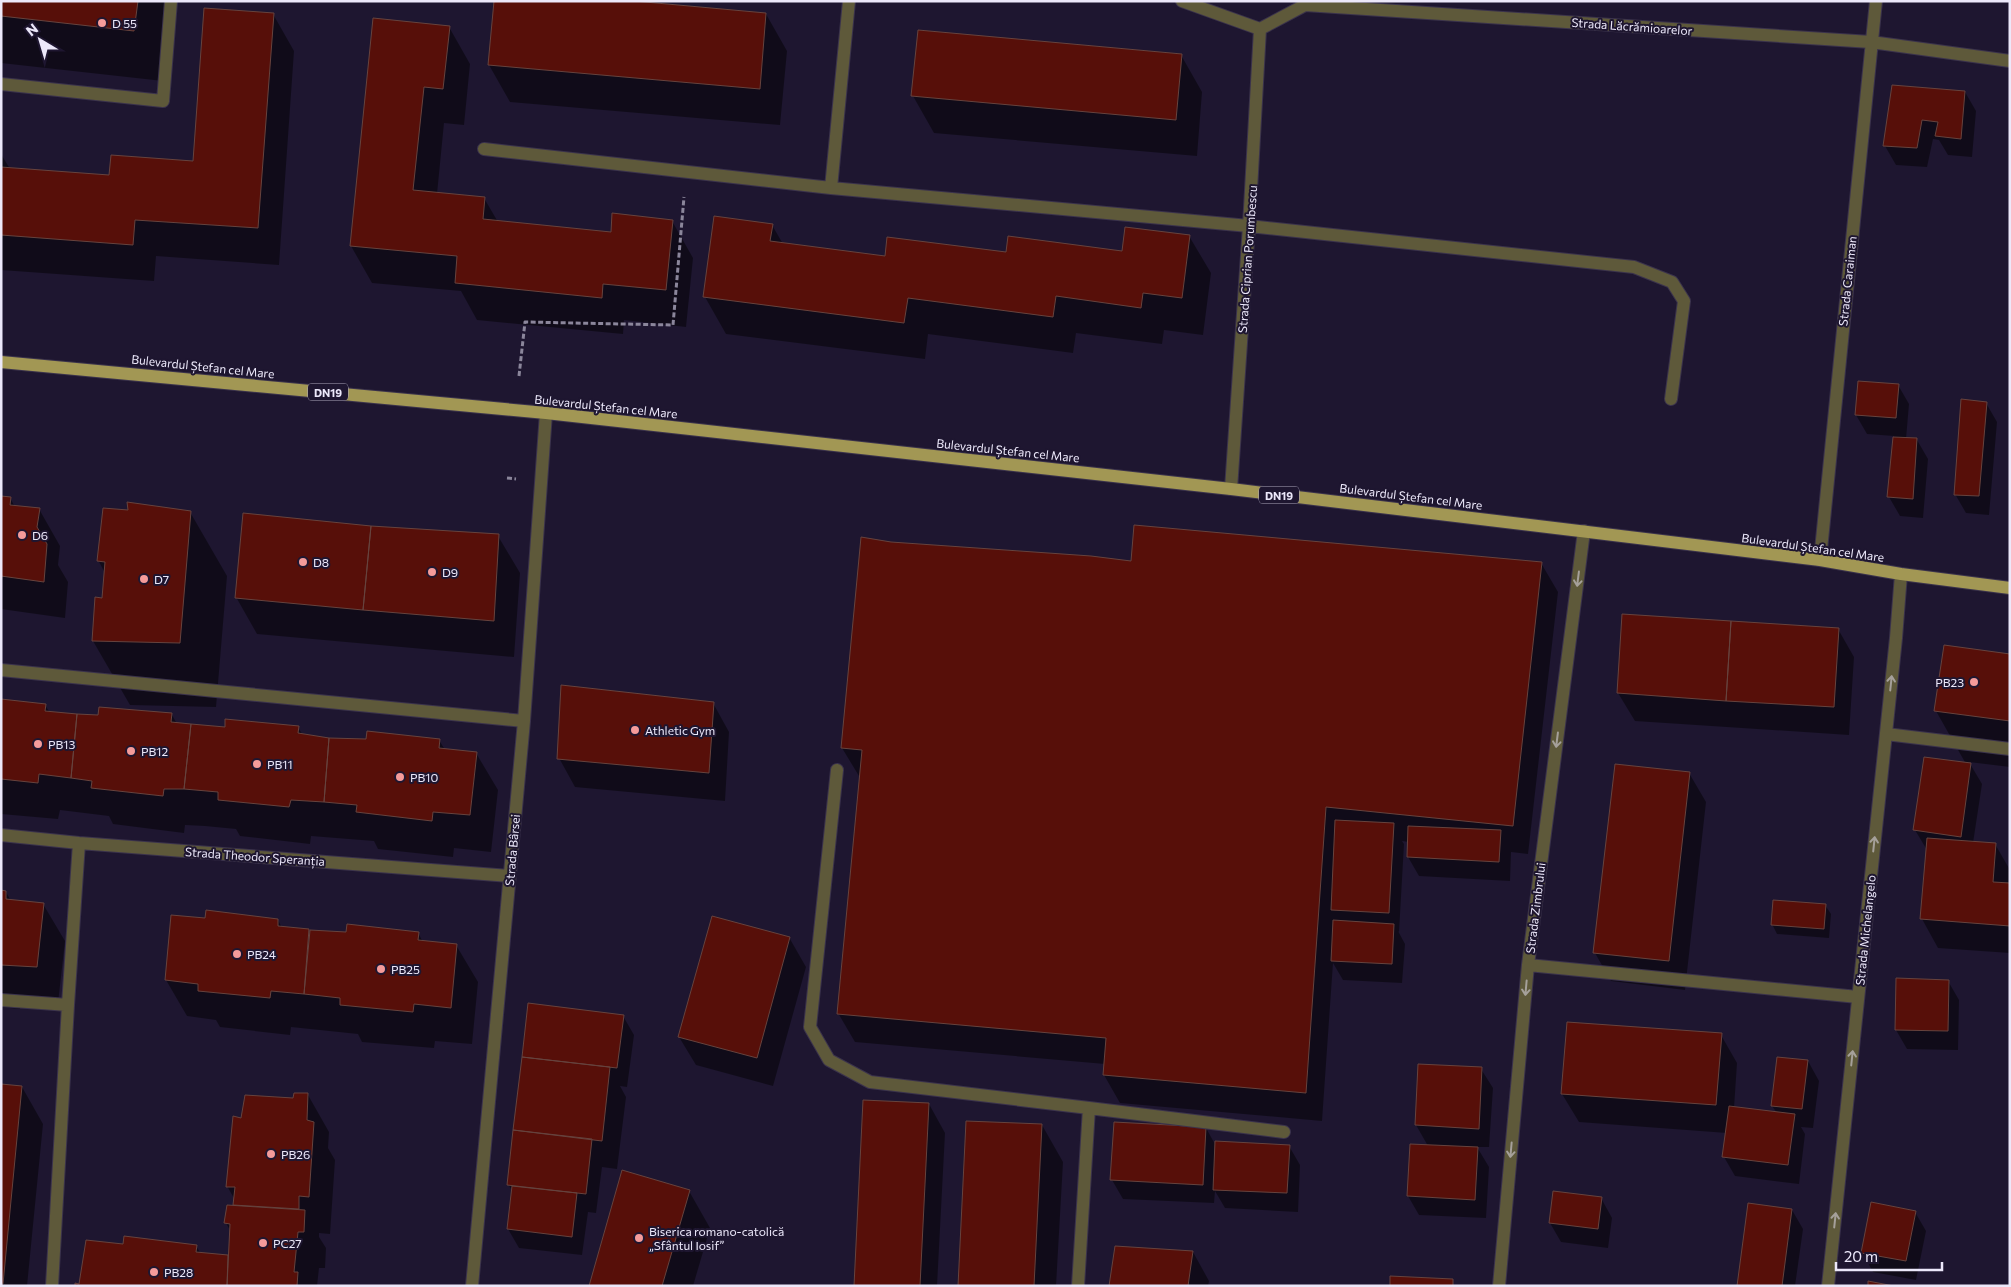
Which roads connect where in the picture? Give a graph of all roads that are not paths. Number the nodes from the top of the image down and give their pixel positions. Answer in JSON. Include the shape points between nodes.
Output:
{"nodes":[{"id":1,"x":171,"y":1,"type":"edge"},
{"id":2,"x":849,"y":1,"type":"edge"},
{"id":3,"x":1182,"y":1,"type":"edge"},
{"id":4,"x":1876,"y":1,"type":"edge"},
{"id":5,"x":1260,"y":30,"type":"junction"},
{"id":6,"x":1871,"y":42,"type":"junction"},
{"id":7,"x":2010,"y":61,"type":"edge"},
{"id":8,"x":1,"y":84,"type":"edge"},
{"id":9,"x":484,"y":149,"type":"dead end"},
{"id":10,"x":832,"y":188,"type":"junction"},
{"id":11,"x":1249,"y":226,"type":"junction"},
{"id":12,"x":1,"y":362,"type":"edge"},
{"id":13,"x":1672,"y":399,"type":"dead end"},
{"id":14,"x":546,"y":413,"type":"junction"},
{"id":15,"x":1231,"y":489,"type":"junction"},
{"id":16,"x":1584,"y":531,"type":"junction"},
{"id":17,"x":1820,"y":560,"type":"junction"},
{"id":18,"x":1901,"y":574,"type":"junction"},
{"id":19,"x":2010,"y":588,"type":"edge"},
{"id":20,"x":1,"y":670,"type":"edge"},
{"id":21,"x":524,"y":721,"type":"junction"},
{"id":22,"x":1886,"y":734,"type":"junction"},
{"id":23,"x":2010,"y":749,"type":"edge"},
{"id":24,"x":837,"y":770,"type":"dead end"},
{"id":25,"x":1,"y":835,"type":"edge"},
{"id":26,"x":79,"y":843,"type":"junction"},
{"id":27,"x":510,"y":876,"type":"junction"},
{"id":28,"x":1528,"y":965,"type":"junction"},
{"id":29,"x":1858,"y":997,"type":"junction"},
{"id":30,"x":1,"y":1000,"type":"edge"},
{"id":31,"x":68,"y":1005,"type":"junction"},
{"id":32,"x":1089,"y":1108,"type":"junction"},
{"id":33,"x":1284,"y":1132,"type":"dead end"},
{"id":34,"x":52,"y":1286,"type":"edge"},
{"id":35,"x":472,"y":1286,"type":"edge"},
{"id":36,"x":1078,"y":1286,"type":"edge"},
{"id":37,"x":1499,"y":1286,"type":"edge"},
{"id":38,"x":1828,"y":1286,"type":"edge"}],
"edges":[{"from":1,"to":8,"type":"street","via":[[163,101]]},
{"from":2,"to":10,"type":"street"},
{"from":3,"to":5,"type":"street"},
{"from":4,"to":6,"type":"street","name":"Strada Caraiman"},
{"from":5,"to":6,"type":"street","name":"Strada Lăcrămioarelor","via":[[1304,5]]},
{"from":5,"to":11,"type":"street","name":"Strada Ciprian Porumbescu"},
{"from":6,"to":7,"type":"street","name":"Strada Lăcrămioarelor"},
{"from":6,"to":17,"type":"street","name":"Strada Caraiman"},
{"from":9,"to":10,"type":"street"},
{"from":10,"to":11,"type":"street"},
{"from":11,"to":13,"type":"street","via":[[1634,267],[1672,282],[1684,300]]},
{"from":11,"to":15,"type":"street","name":"Strada Ciprian Porumbescu"},
{"from":12,"to":14,"type":"main road","name":"Bulevardul Ștefan cel Mare","number":"DN19"},
{"from":14,"to":15,"type":"main road","name":"Bulevardul Ștefan cel Mare","number":"DN19"},
{"from":14,"to":21,"type":"street","name":"Strada Bârsei"},
{"from":15,"to":16,"type":"main road","name":"Bulevardul Ștefan cel Mare","number":"DN19"},
{"from":16,"to":17,"type":"main road","name":"Bulevardul Ștefan cel Mare","number":"DN19"},
{"from":16,"to":28,"type":"street","name":"Strada Zimbrului","one_way":true},
{"from":17,"to":18,"type":"main road","name":"Bulevardul Ștefan cel Mare","number":"DN19"},
{"from":18,"to":19,"type":"main road","name":"Bulevardul Ștefan cel Mare","number":"DN19"},
{"from":22,"to":18,"type":"street","name":"Strada Michelangelo","one_way":true},
{"from":20,"to":21,"type":"street"},
{"from":21,"to":27,"type":"street","name":"Strada Bârsei"},
{"from":22,"to":23,"type":"street"},
{"from":29,"to":22,"type":"street","name":"Strada Michelangelo","one_way":true},
{"from":24,"to":32,"type":"street","via":[[810,1027],[829,1060],[870,1082]]},
{"from":25,"to":26,"type":"street","name":"Strada Theodor Speranția"},
{"from":26,"to":27,"type":"street","name":"Strada Theodor Speranția"},
{"from":26,"to":31,"type":"street"},
{"from":27,"to":35,"type":"street","name":"Strada Bârsei"},
{"from":28,"to":29,"type":"street"},
{"from":28,"to":37,"type":"street","name":"Strada Zimbrului","one_way":true},
{"from":38,"to":29,"type":"street","name":"Strada Michelangelo","one_way":true},
{"from":30,"to":31,"type":"street"},
{"from":31,"to":34,"type":"street"},
{"from":32,"to":33,"type":"street"},
{"from":32,"to":36,"type":"street"}]}
